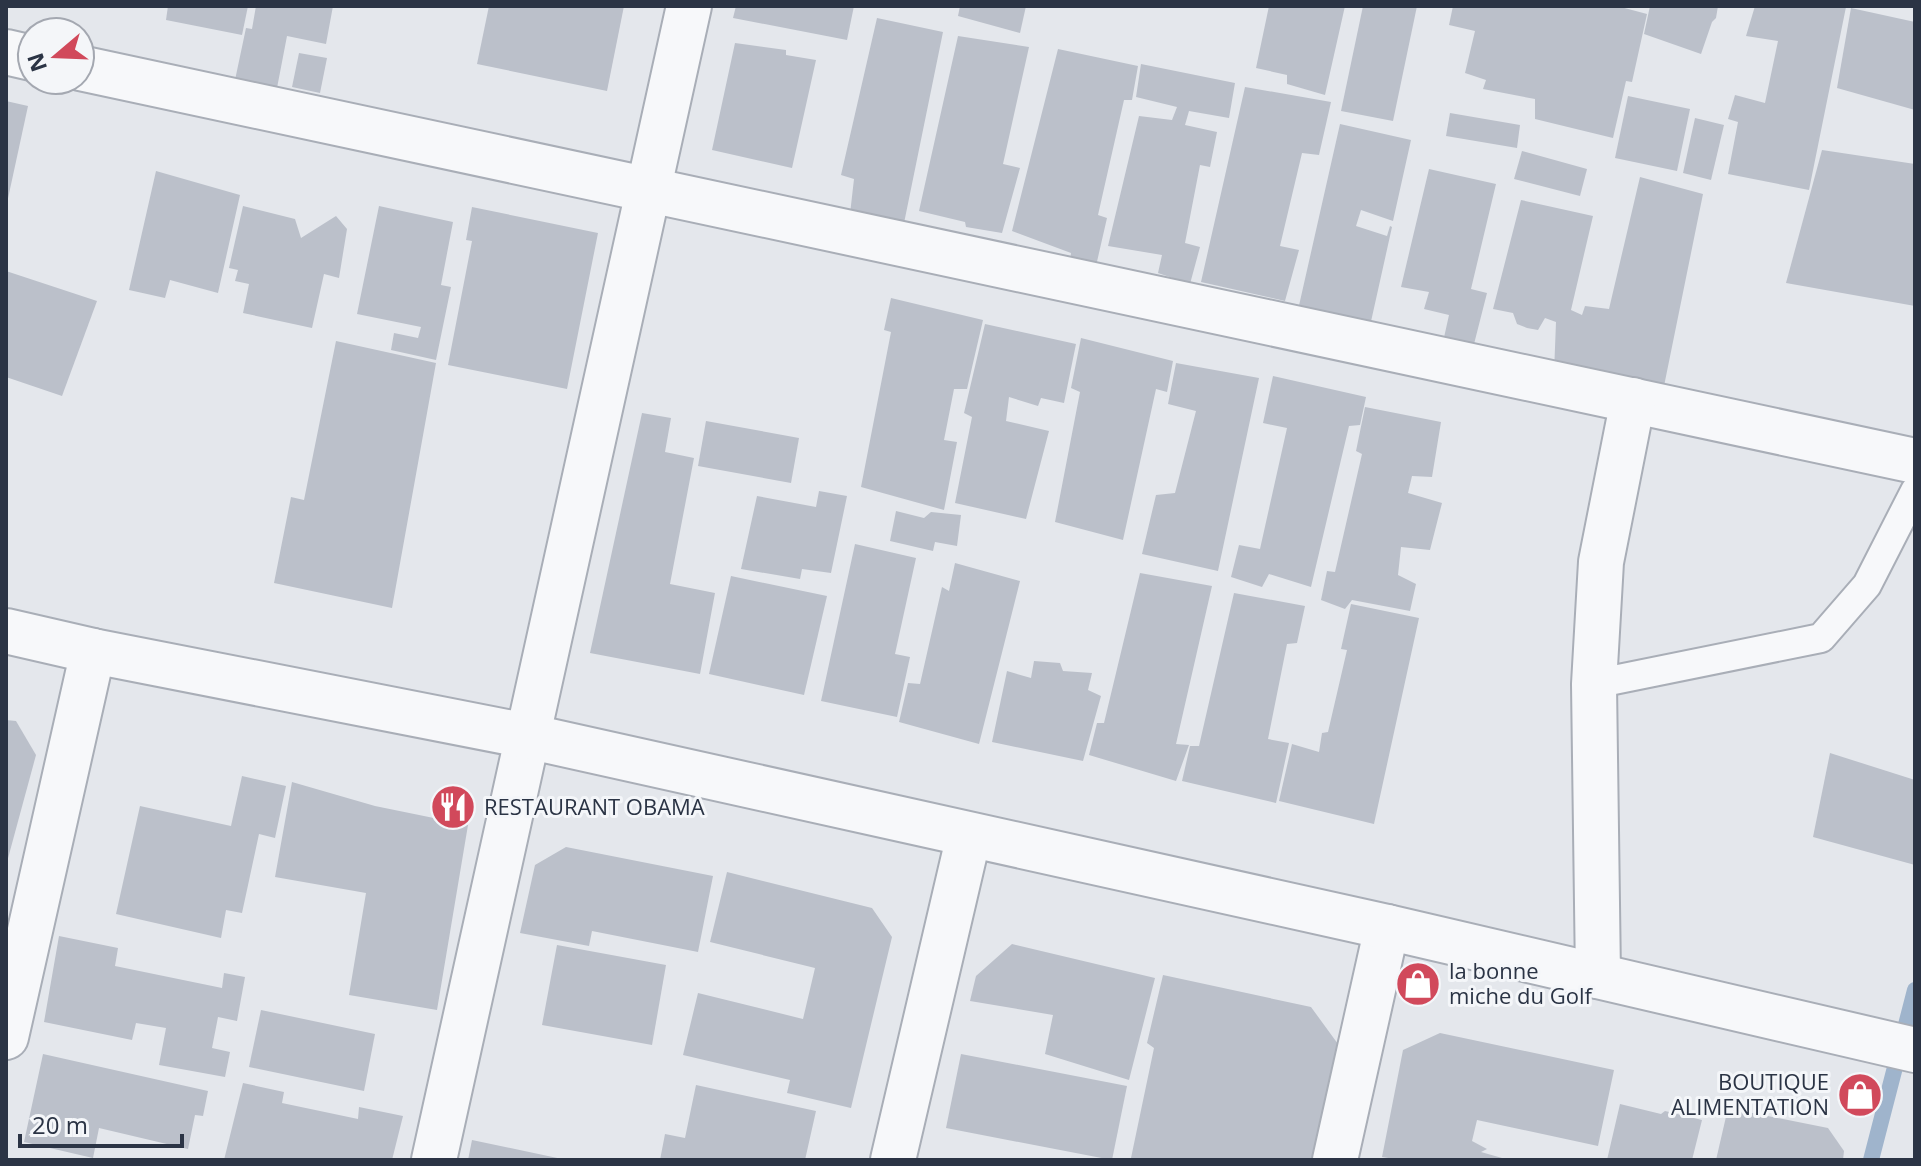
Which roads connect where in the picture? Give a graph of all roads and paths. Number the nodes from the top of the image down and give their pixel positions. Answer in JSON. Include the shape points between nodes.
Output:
{"nodes":[{"id":1,"x":689,"y":6,"type":"edge"},
{"id":2,"x":96,"y":71,"type":"edge"},
{"id":3,"x":648,"y":189,"type":"junction"},
{"id":4,"x":1633,"y":400,"type":"junction"},
{"id":5,"x":1915,"y":461,"type":"edge"},
{"id":6,"x":1915,"y":491,"type":"edge"},
{"id":7,"x":6,"y":631,"type":"edge"},
{"id":8,"x":93,"y":651,"type":"junction"},
{"id":9,"x":1594,"y":684,"type":"junction"},
{"id":10,"x":527,"y":736,"type":"junction"},
{"id":11,"x":969,"y":835,"type":"junction"},
{"id":12,"x":1387,"y":927,"type":"junction"},
{"id":13,"x":1598,"y":976,"type":"junction"},
{"id":14,"x":6,"y":1037,"type":"edge"},
{"id":15,"x":1915,"y":1050,"type":"edge"},
{"id":16,"x":434,"y":1160,"type":"edge"},
{"id":17,"x":893,"y":1160,"type":"edge"},
{"id":18,"x":1335,"y":1160,"type":"edge"}],
"edges":[{"from":1,"to":3,"type":"street"},
{"from":2,"to":3,"type":"street"},
{"from":3,"to":4,"type":"street"},
{"from":3,"to":10,"type":"street"},
{"from":4,"to":5,"type":"street"},
{"from":4,"to":9,"type":"street","via":[[1601,562]]},
{"from":6,"to":9,"type":"lane","via":[[1867,585],[1821,638]]},
{"from":7,"to":8,"type":"street"},
{"from":8,"to":10,"type":"street"},
{"from":8,"to":14,"type":"street"},
{"from":9,"to":13,"type":"street"},
{"from":10,"to":11,"type":"street"},
{"from":10,"to":16,"type":"street"},
{"from":11,"to":12,"type":"street"},
{"from":11,"to":17,"type":"street"},
{"from":12,"to":13,"type":"street"},
{"from":12,"to":18,"type":"street"},
{"from":13,"to":15,"type":"street"}]}
